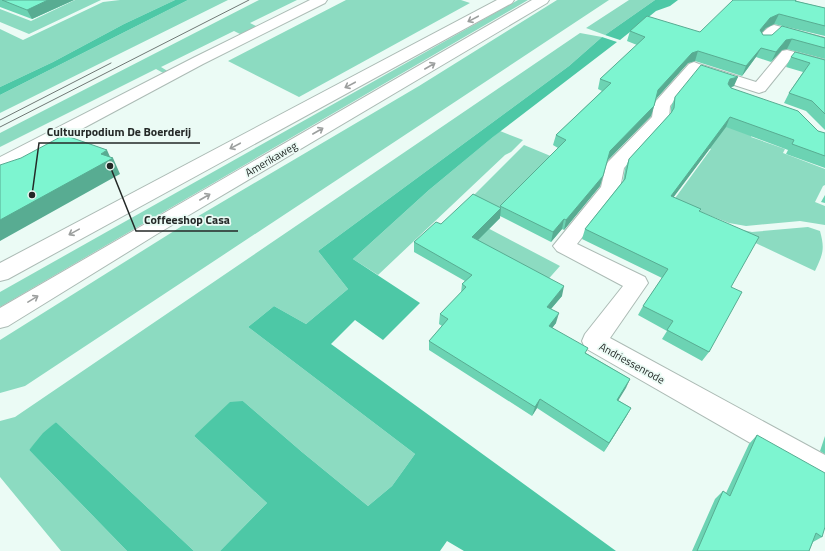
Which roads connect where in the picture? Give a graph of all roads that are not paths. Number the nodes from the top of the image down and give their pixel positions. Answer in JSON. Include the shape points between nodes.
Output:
{"nodes":[{"id":1,"x":320,"y":0,"type":"edge"},
{"id":2,"x":507,"y":0,"type":"edge"},
{"id":3,"x":542,"y":0,"type":"edge"},
{"id":4,"x":764,"y":40,"type":"edge"},
{"id":5,"x":825,"y":43,"type":"edge"},
{"id":6,"x":825,"y":65,"type":"edge"},
{"id":7,"x":686,"y":76,"type":"junction"},
{"id":8,"x":761,"y":102,"type":"edge"},
{"id":9,"x":0,"y":165,"type":"edge"},
{"id":10,"x":0,"y":273,"type":"edge"},
{"id":11,"x":0,"y":319,"type":"edge"},
{"id":12,"x":825,"y":470,"type":"edge"}],
"edges":[{"from":1,"to":9,"type":"street"},
{"from":2,"to":10,"type":"street","one_way":true},
{"from":11,"to":3,"type":"street","name":"Amerikaweg","one_way":true},
{"from":4,"to":5,"type":"street","via":[[774,29]]},
{"from":6,"to":7,"type":"street","via":[[787,54],[759,88],[694,67]]},
{"from":7,"to":8,"type":"street"},
{"from":7,"to":12,"type":"street","name":"Andriessenrode","via":[[662,105],[660,118],[615,166],[610,188],[564,246],[637,283],[594,341]]}]}
